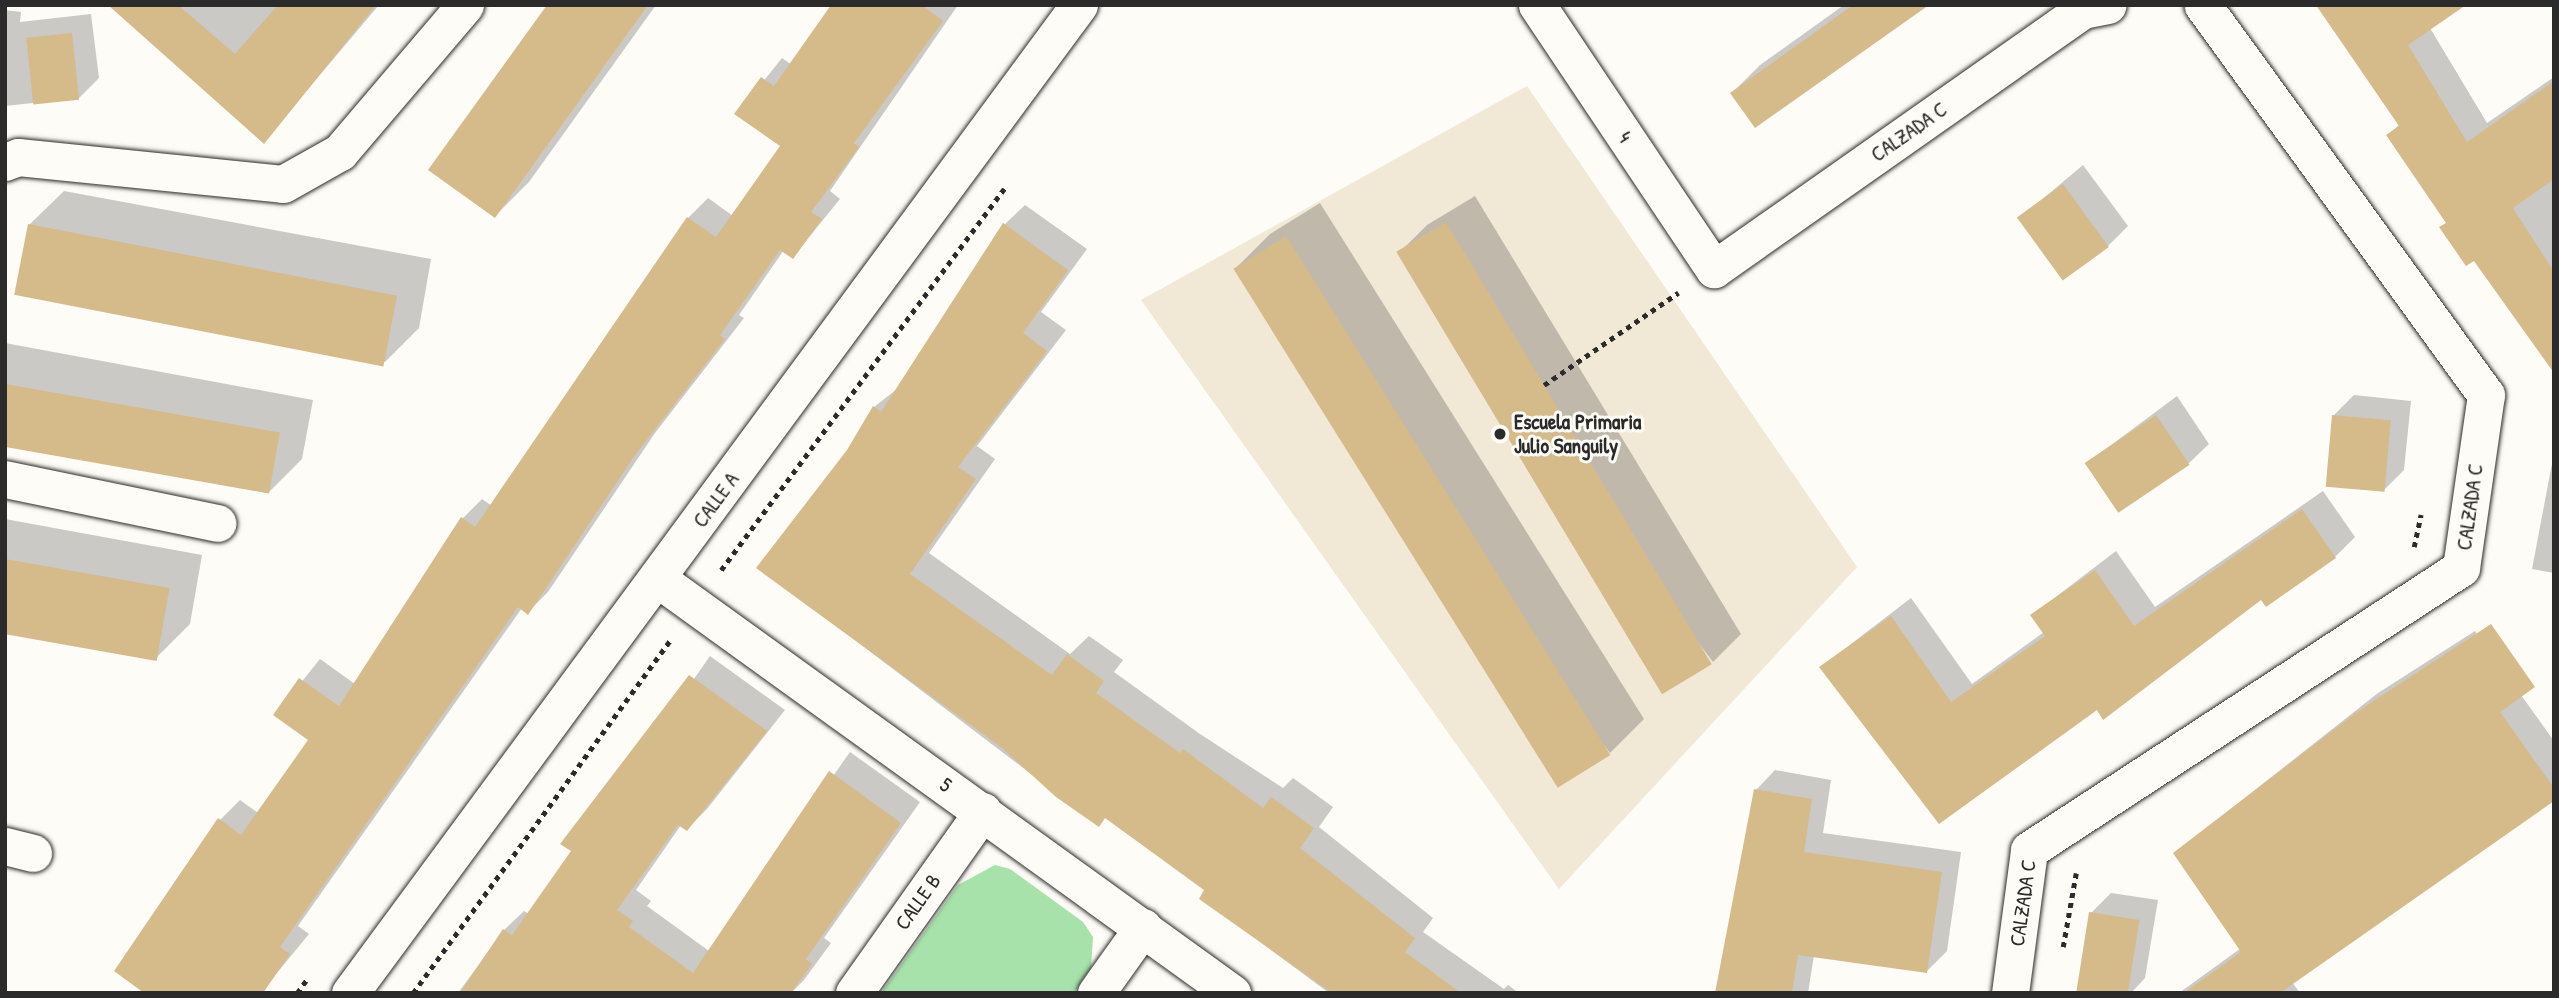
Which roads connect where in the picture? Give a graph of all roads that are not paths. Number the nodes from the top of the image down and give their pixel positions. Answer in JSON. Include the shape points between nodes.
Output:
{"nodes":[{"id":1,"x":465,"y":5,"type":"edge"},
{"id":2,"x":1079,"y":5,"type":"edge"},
{"id":3,"x":1537,"y":5,"type":"edge"},
{"id":4,"x":2108,"y":5,"type":"edge"},
{"id":5,"x":2203,"y":5,"type":"edge"},
{"id":6,"x":5,"y":162,"type":"edge"},
{"id":7,"x":1714,"y":269,"type":"joint"},
{"id":8,"x":5,"y":480,"type":"edge"},
{"id":9,"x":218,"y":523,"type":"dead end"},
{"id":10,"x":658,"y":579,"type":"junction"},
{"id":11,"x":982,"y":811,"type":"junction"},
{"id":12,"x":1143,"y":927,"type":"junction"},
{"id":13,"x":350,"y":993,"type":"edge"},
{"id":14,"x":854,"y":993,"type":"edge"},
{"id":15,"x":1096,"y":993,"type":"edge"},
{"id":16,"x":1232,"y":993,"type":"edge"},
{"id":17,"x":2010,"y":993,"type":"edge"}],
"edges":[{"from":1,"to":6,"type":"street","via":[[340,152],[283,184],[18,157]]},
{"from":2,"to":10,"type":"street","name":"CALLE A"},
{"from":3,"to":7,"type":"street","name":"4"},
{"from":4,"to":7,"type":"street","name":"CALZADA C","via":[[2082,10]]},
{"from":5,"to":17,"type":"street","name":"CALZADA C","via":[[2486,395],[2461,568],[2029,850]]},
{"from":8,"to":9,"type":"street"},
{"from":10,"to":11,"type":"street","name":"5"},
{"from":10,"to":13,"type":"street","name":"CALLE A"},
{"from":11,"to":12,"type":"street","name":"5"},
{"from":11,"to":14,"type":"street","name":"CALLE B"},
{"from":12,"to":15,"type":"street"},
{"from":12,"to":16,"type":"street","name":"5"}]}
